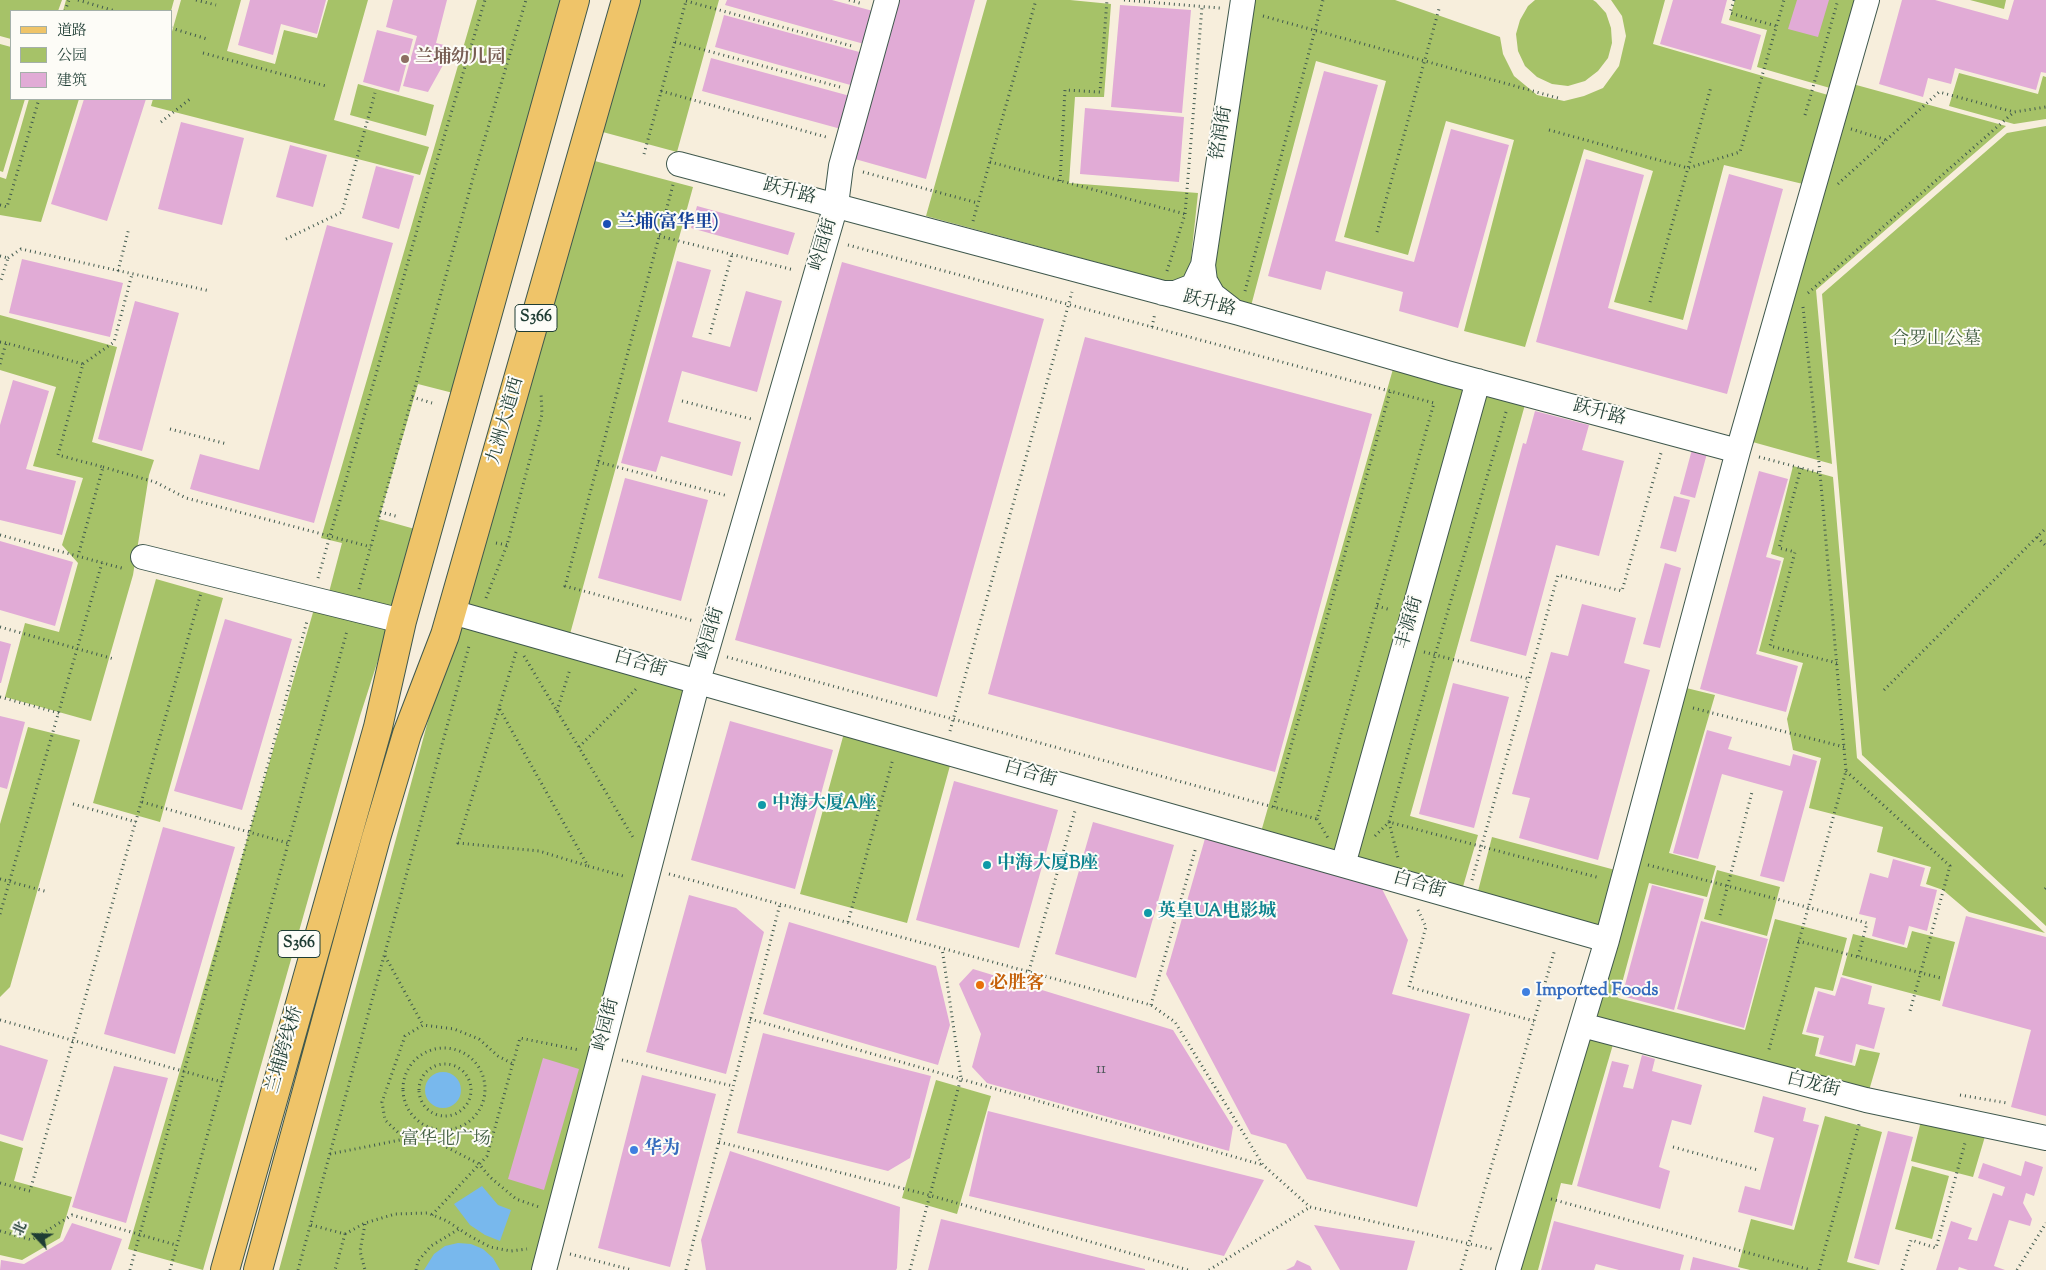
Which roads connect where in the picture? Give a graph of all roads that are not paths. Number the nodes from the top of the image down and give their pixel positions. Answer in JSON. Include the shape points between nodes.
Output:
{"nodes":[{"id":1,"x":575,"y":0,"type":"edge"},
{"id":2,"x":626,"y":0,"type":"edge"},
{"id":3,"x":887,"y":0,"type":"edge"},
{"id":4,"x":1867,"y":0,"type":"edge"},
{"id":5,"x":1243,"y":5,"type":"edge"},
{"id":6,"x":679,"y":164,"type":"road end"},
{"id":7,"x":836,"y":206,"type":"junction"},
{"id":8,"x":1203,"y":265,"type":"junction"},
{"id":9,"x":1161,"y":292,"type":"junction"},
{"id":10,"x":1239,"y":313,"type":"junction"},
{"id":11,"x":1478,"y":381,"type":"junction"},
{"id":12,"x":1738,"y":451,"type":"junction"},
{"id":13,"x":143,"y":557,"type":"road end"},
{"id":14,"x":402,"y":621,"type":"junction"},
{"id":15,"x":448,"y":624,"type":"junction"},
{"id":16,"x":698,"y":681,"type":"junction"},
{"id":17,"x":376,"y":838,"type":"joint"},
{"id":18,"x":1343,"y":865,"type":"junction"},
{"id":19,"x":1607,"y":940,"type":"junction"},
{"id":20,"x":1582,"y":1025,"type":"junction"},
{"id":21,"x":2046,"y":1138,"type":"edge"},
{"id":22,"x":547,"y":1259,"type":"edge"},
{"id":23,"x":1511,"y":1262,"type":"edge"},
{"id":24,"x":209,"y":1270,"type":"edge"},
{"id":25,"x":225,"y":1270,"type":"edge"},
{"id":26,"x":258,"y":1270,"type":"edge"},
{"id":27,"x":278,"y":1270,"type":"edge"}],
"edges":[{"from":1,"to":14,"type":"main road","number":"S366"},
{"from":2,"to":15,"type":"main road","name":"九洲大道西","number":"S366"},
{"from":3,"to":7,"type":"street","name":"岭园街","via":[[841,166]]},
{"from":4,"to":12,"type":"street"},
{"from":5,"to":8,"type":"street","name":"铭润街"},
{"from":6,"to":7,"type":"street","name":"跃升路"},
{"from":7,"to":9,"type":"street","name":"跃升路"},
{"from":7,"to":16,"type":"street","name":"岭园街"},
{"from":8,"to":9,"type":"street","name":"铭润街","via":[[1193,286],[1175,293]]},
{"from":8,"to":10,"type":"street","name":"铭润街","via":[[1205,281],[1213,296]]},
{"from":9,"to":10,"type":"street","name":"跃升路"},
{"from":10,"to":11,"type":"street","name":"跃升路"},
{"from":11,"to":12,"type":"street","name":"跃升路"},
{"from":11,"to":18,"type":"street","name":"丰源街"},
{"from":12,"to":19,"type":"street"},
{"from":13,"to":14,"type":"street"},
{"from":14,"to":24,"type":"main road","number":"S366","via":[[332,826]]},
{"from":14,"to":25,"type":"main road","name":"兰埔跨线桥","via":[[378,727]]},
{"from":15,"to":16,"type":"street","name":"白合街","via":[[576,647]]},
{"from":15,"to":17,"type":"main road","name":"九洲大道西","via":[[407,734]]},
{"from":15,"to":27,"type":"main road","number":"S366","via":[[423,733]]},
{"from":16,"to":18,"type":"street","name":"白合街"},
{"from":16,"to":22,"type":"street","name":"岭园街"},
{"from":17,"to":26,"type":"main road","name":"兰埔跨线桥"},
{"from":18,"to":19,"type":"street","name":"白合街"},
{"from":19,"to":20,"type":"street"},
{"from":20,"to":21,"type":"street","name":"白龙街","via":[[1866,1100]]},
{"from":20,"to":23,"type":"street"}]}
